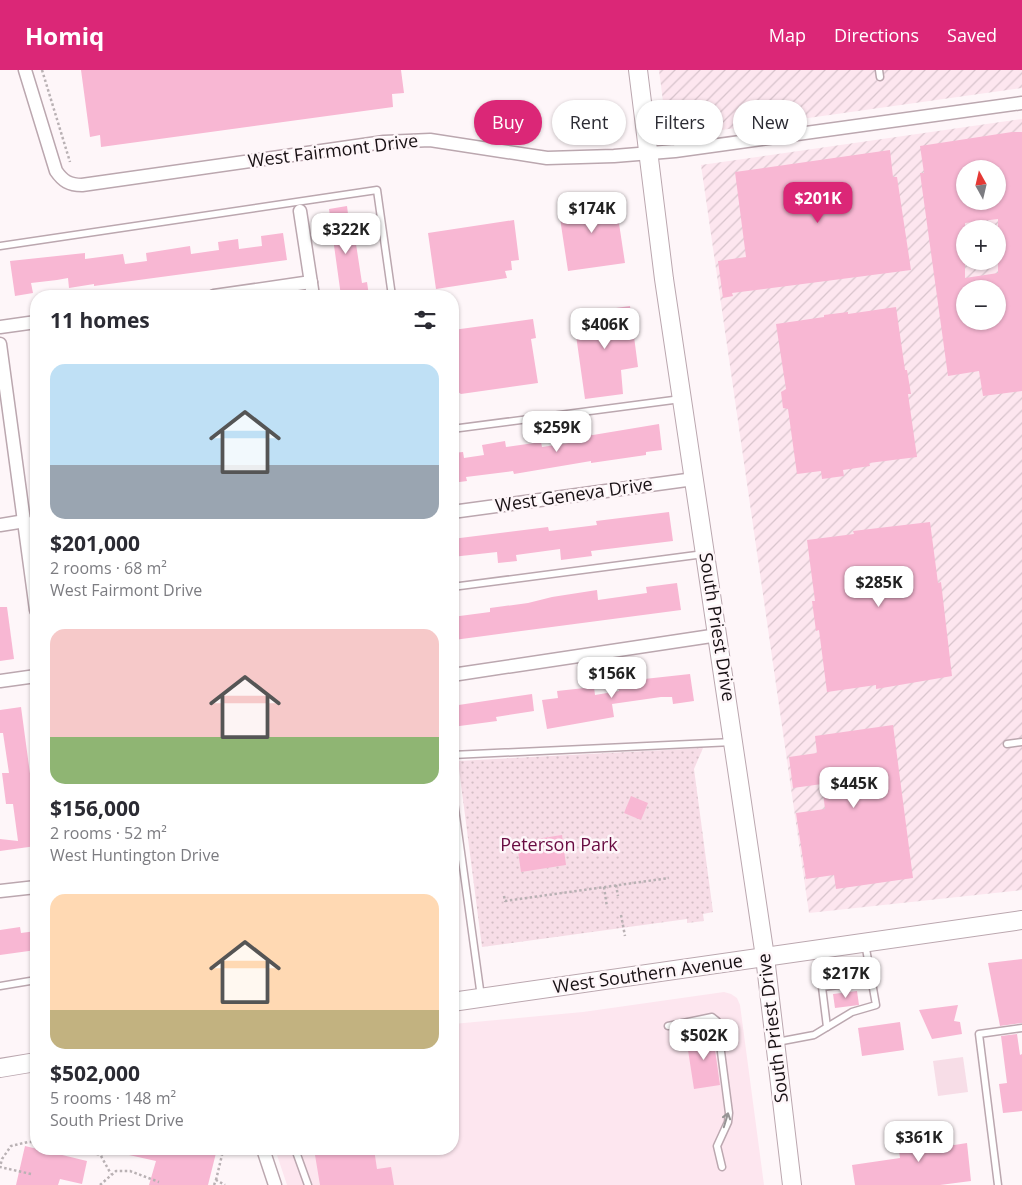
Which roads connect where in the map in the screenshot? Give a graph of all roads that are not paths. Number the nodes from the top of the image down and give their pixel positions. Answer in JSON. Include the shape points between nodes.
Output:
{"nodes":[{"id":1,"x":25,"y":70,"type":"edge"},
{"id":2,"x":638,"y":70,"type":"edge"},
{"id":3,"x":1022,"y":102,"type":"edge"},
{"id":4,"x":647,"y":154,"type":"junction"},
{"id":5,"x":300,"y":211,"type":"dead end"},
{"id":6,"x":0,"y":246,"type":"edge"},
{"id":7,"x":311,"y":282,"type":"junction"},
{"id":8,"x":262,"y":290,"type":"edge"},
{"id":9,"x":312,"y":290,"type":"edge"},
{"id":10,"x":391,"y":290,"type":"edge"},
{"id":11,"x":30,"y":323,"type":"edge"},
{"id":12,"x":0,"y":327,"type":"edge"},
{"id":13,"x":0,"y":344,"type":"edge"},
{"id":14,"x":682,"y":398,"type":"junction"},
{"id":15,"x":459,"y":429,"type":"edge"},
{"id":16,"x":694,"y":479,"type":"junction"},
{"id":17,"x":459,"y":511,"type":"edge"},
{"id":18,"x":25,"y":522,"type":"junction"},
{"id":19,"x":0,"y":525,"type":"edge"},
{"id":20,"x":706,"y":553,"type":"junction"},
{"id":21,"x":30,"y":562,"type":"edge"},
{"id":22,"x":459,"y":586,"type":"edge"},
{"id":23,"x":718,"y":635,"type":"junction"},
{"id":24,"x":459,"y":674,"type":"edge"},
{"id":25,"x":30,"y":677,"type":"edge"},
{"id":26,"x":0,"y":681,"type":"edge"},
{"id":27,"x":734,"y":742,"type":"junction"},
{"id":28,"x":1022,"y":742,"type":"edge"},
{"id":29,"x":1007,"y":744,"type":"dead end"},
{"id":30,"x":459,"y":754,"type":"edge"},
{"id":31,"x":459,"y":838,"type":"edge"},
{"id":32,"x":30,"y":888,"type":"edge"},
{"id":33,"x":0,"y":891,"type":"edge"},
{"id":34,"x":1022,"y":920,"type":"edge"},
{"id":35,"x":865,"y":942,"type":"junction"},
{"id":36,"x":765,"y":957,"type":"junction"},
{"id":37,"x":30,"y":981,"type":"edge"},
{"id":38,"x":872,"y":982,"type":"junction"},
{"id":39,"x":0,"y":986,"type":"edge"},
{"id":40,"x":481,"y":998,"type":"junction"},
{"id":41,"x":459,"y":1001,"type":"edge"},
{"id":42,"x":668,"y":1026,"type":"dead end"},
{"id":43,"x":827,"y":1027,"type":"junction"},
{"id":44,"x":1022,"y":1028,"type":"edge"},
{"id":45,"x":776,"y":1042,"type":"junction"},
{"id":46,"x":30,"y":1063,"type":"edge"},
{"id":47,"x":0,"y":1068,"type":"edge"},
{"id":48,"x":265,"y":1155,"type":"edge"},
{"id":49,"x":298,"y":1155,"type":"edge"},
{"id":50,"x":722,"y":1166,"type":"dead end"},
{"id":51,"x":275,"y":1185,"type":"edge"},
{"id":52,"x":308,"y":1185,"type":"edge"},
{"id":53,"x":792,"y":1185,"type":"edge"},
{"id":54,"x":998,"y":1185,"type":"edge"}],
"edges":[{"from":1,"to":4,"type":"street","name":"West Fairmont Drive","via":[[52,163],[62,179],[71,185],[96,185],[384,142],[430,140],[555,158]]},
{"from":2,"to":4,"type":"main road","name":"South Priest Drive"},
{"from":3,"to":4,"type":"street","name":"West Fairmont Drive"},
{"from":4,"to":14,"type":"main road","name":"South Priest Drive"},
{"from":5,"to":7,"type":"street"},
{"from":6,"to":10,"type":"lane","via":[[378,190]]},
{"from":7,"to":8,"type":"street"},
{"from":7,"to":9,"type":"street"},
{"from":11,"to":12,"type":"street"},
{"from":13,"to":18,"type":"street"},
{"from":14,"to":15,"type":"lane"},
{"from":14,"to":16,"type":"main road","name":"South Priest Drive"},
{"from":16,"to":17,"type":"street","name":"West Geneva Drive"},
{"from":16,"to":20,"type":"main road","name":"South Priest Drive"},
{"from":18,"to":19,"type":"street"},
{"from":18,"to":21,"type":"street"},
{"from":20,"to":22,"type":"lane"},
{"from":20,"to":23,"type":"main road","name":"South Priest Drive"},
{"from":23,"to":24,"type":"street"},
{"from":23,"to":27,"type":"main road","name":"South Priest Drive"},
{"from":25,"to":26,"type":"street"},
{"from":27,"to":30,"type":"lane"},
{"from":27,"to":36,"type":"main road","name":"South Priest Drive"},
{"from":28,"to":29,"type":"lane"},
{"from":31,"to":40,"type":"lane"},
{"from":32,"to":33,"type":"street"},
{"from":34,"to":35,"type":"main road","name":"West Southern Avenue"},
{"from":35,"to":36,"type":"main road","name":"West Southern Avenue"},
{"from":35,"to":38,"type":"lane"},
{"from":36,"to":40,"type":"main road","name":"West Southern Avenue"},
{"from":36,"to":45,"type":"main road","name":"South Priest Drive"},
{"from":37,"to":39,"type":"lane"},
{"from":38,"to":43,"type":"lane","via":[[876,1005],[852,1012]]},
{"from":38,"to":43,"type":"lane","via":[[822,987]]},
{"from":40,"to":41,"type":"main road","name":"West Southern Avenue"},
{"from":50,"to":42,"type":"lane","one_way":true,"via":[[717,1146],[729,1113],[717,1021],[712,1018]]},
{"from":43,"to":45,"type":"lane","via":[[814,1035]]},
{"from":44,"to":54,"type":"lane","via":[[979,1034]]},
{"from":45,"to":53,"type":"main road","name":"South Priest Drive"},
{"from":46,"to":47,"type":"main road"},
{"from":48,"to":51,"type":"street"},
{"from":49,"to":52,"type":"lane"}]}
